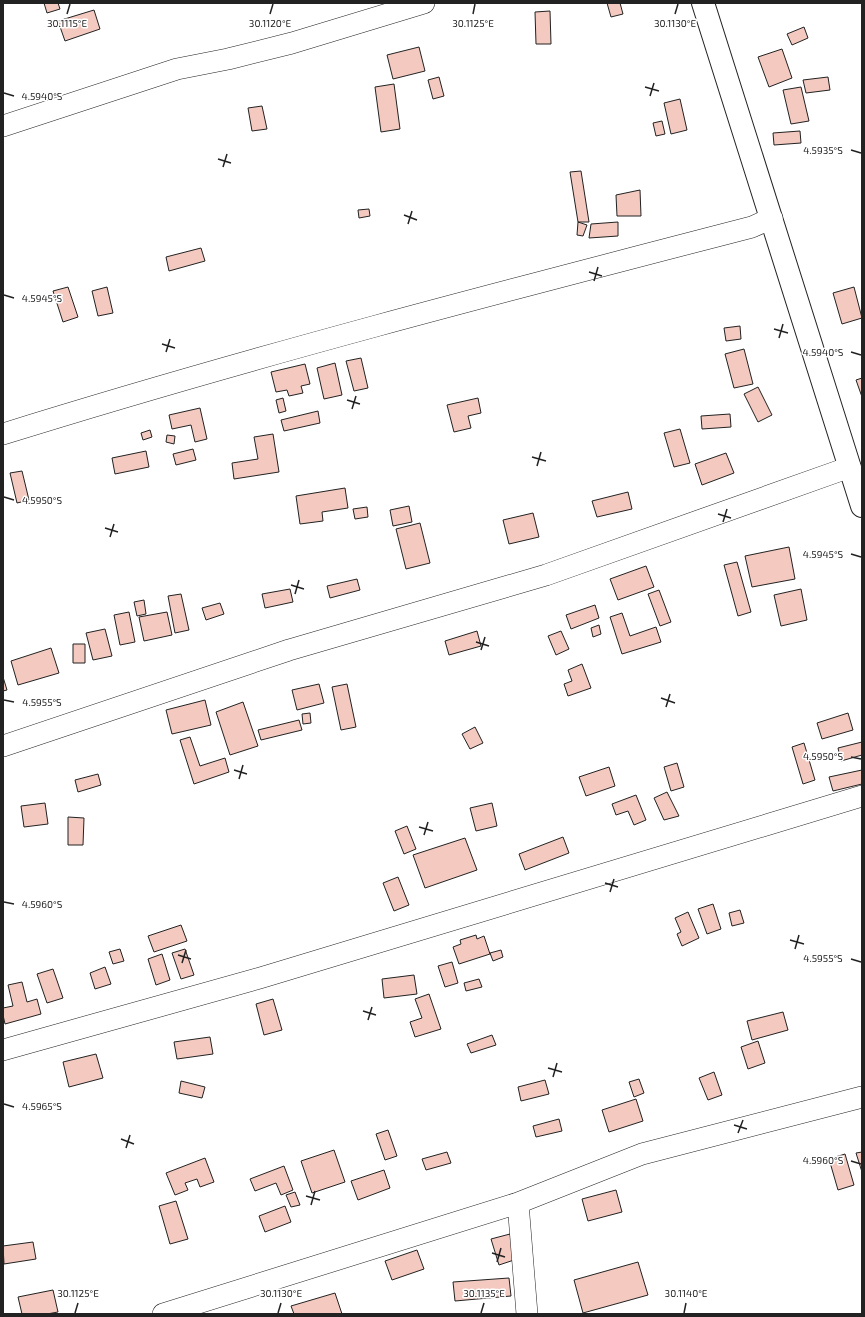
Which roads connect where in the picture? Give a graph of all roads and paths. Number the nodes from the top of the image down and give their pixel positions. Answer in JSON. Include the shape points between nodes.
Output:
{"nodes":[{"id":1,"x":424,"y":3,"type":"edge"},
{"id":2,"x":703,"y":3,"type":"edge"},
{"id":3,"x":3,"y":126,"type":"edge"},
{"id":4,"x":772,"y":218,"type":"junction"},
{"id":5,"x":3,"y":434,"type":"edge"},
{"id":6,"x":850,"y":467,"type":"junction"},
{"id":7,"x":862,"y":506,"type":"edge"},
{"id":8,"x":3,"y":746,"type":"edge"},
{"id":9,"x":862,"y":796,"type":"edge"},
{"id":10,"x":3,"y":1050,"type":"edge"},
{"id":11,"x":862,"y":1097,"type":"edge"},
{"id":12,"x":518,"y":1204,"type":"junction"},
{"id":13,"x":163,"y":1314,"type":"edge"},
{"id":14,"x":527,"y":1314,"type":"edge"}],
"edges":[{"from":1,"to":3,"type":"street","via":[[292,43],[177,69]]},
{"from":2,"to":4,"type":"street"},
{"from":4,"to":5,"type":"street","via":[[752,227],[444,307],[132,394]]},
{"from":4,"to":6,"type":"street"},
{"from":6,"to":7,"type":"street"},
{"from":6,"to":8,"type":"street","via":[[546,575],[289,650]]},
{"from":9,"to":10,"type":"street","via":[[260,978]]},
{"from":11,"to":12,"type":"street","via":[[642,1154]]},
{"from":12,"to":13,"type":"street"},
{"from":12,"to":14,"type":"street"}]}
